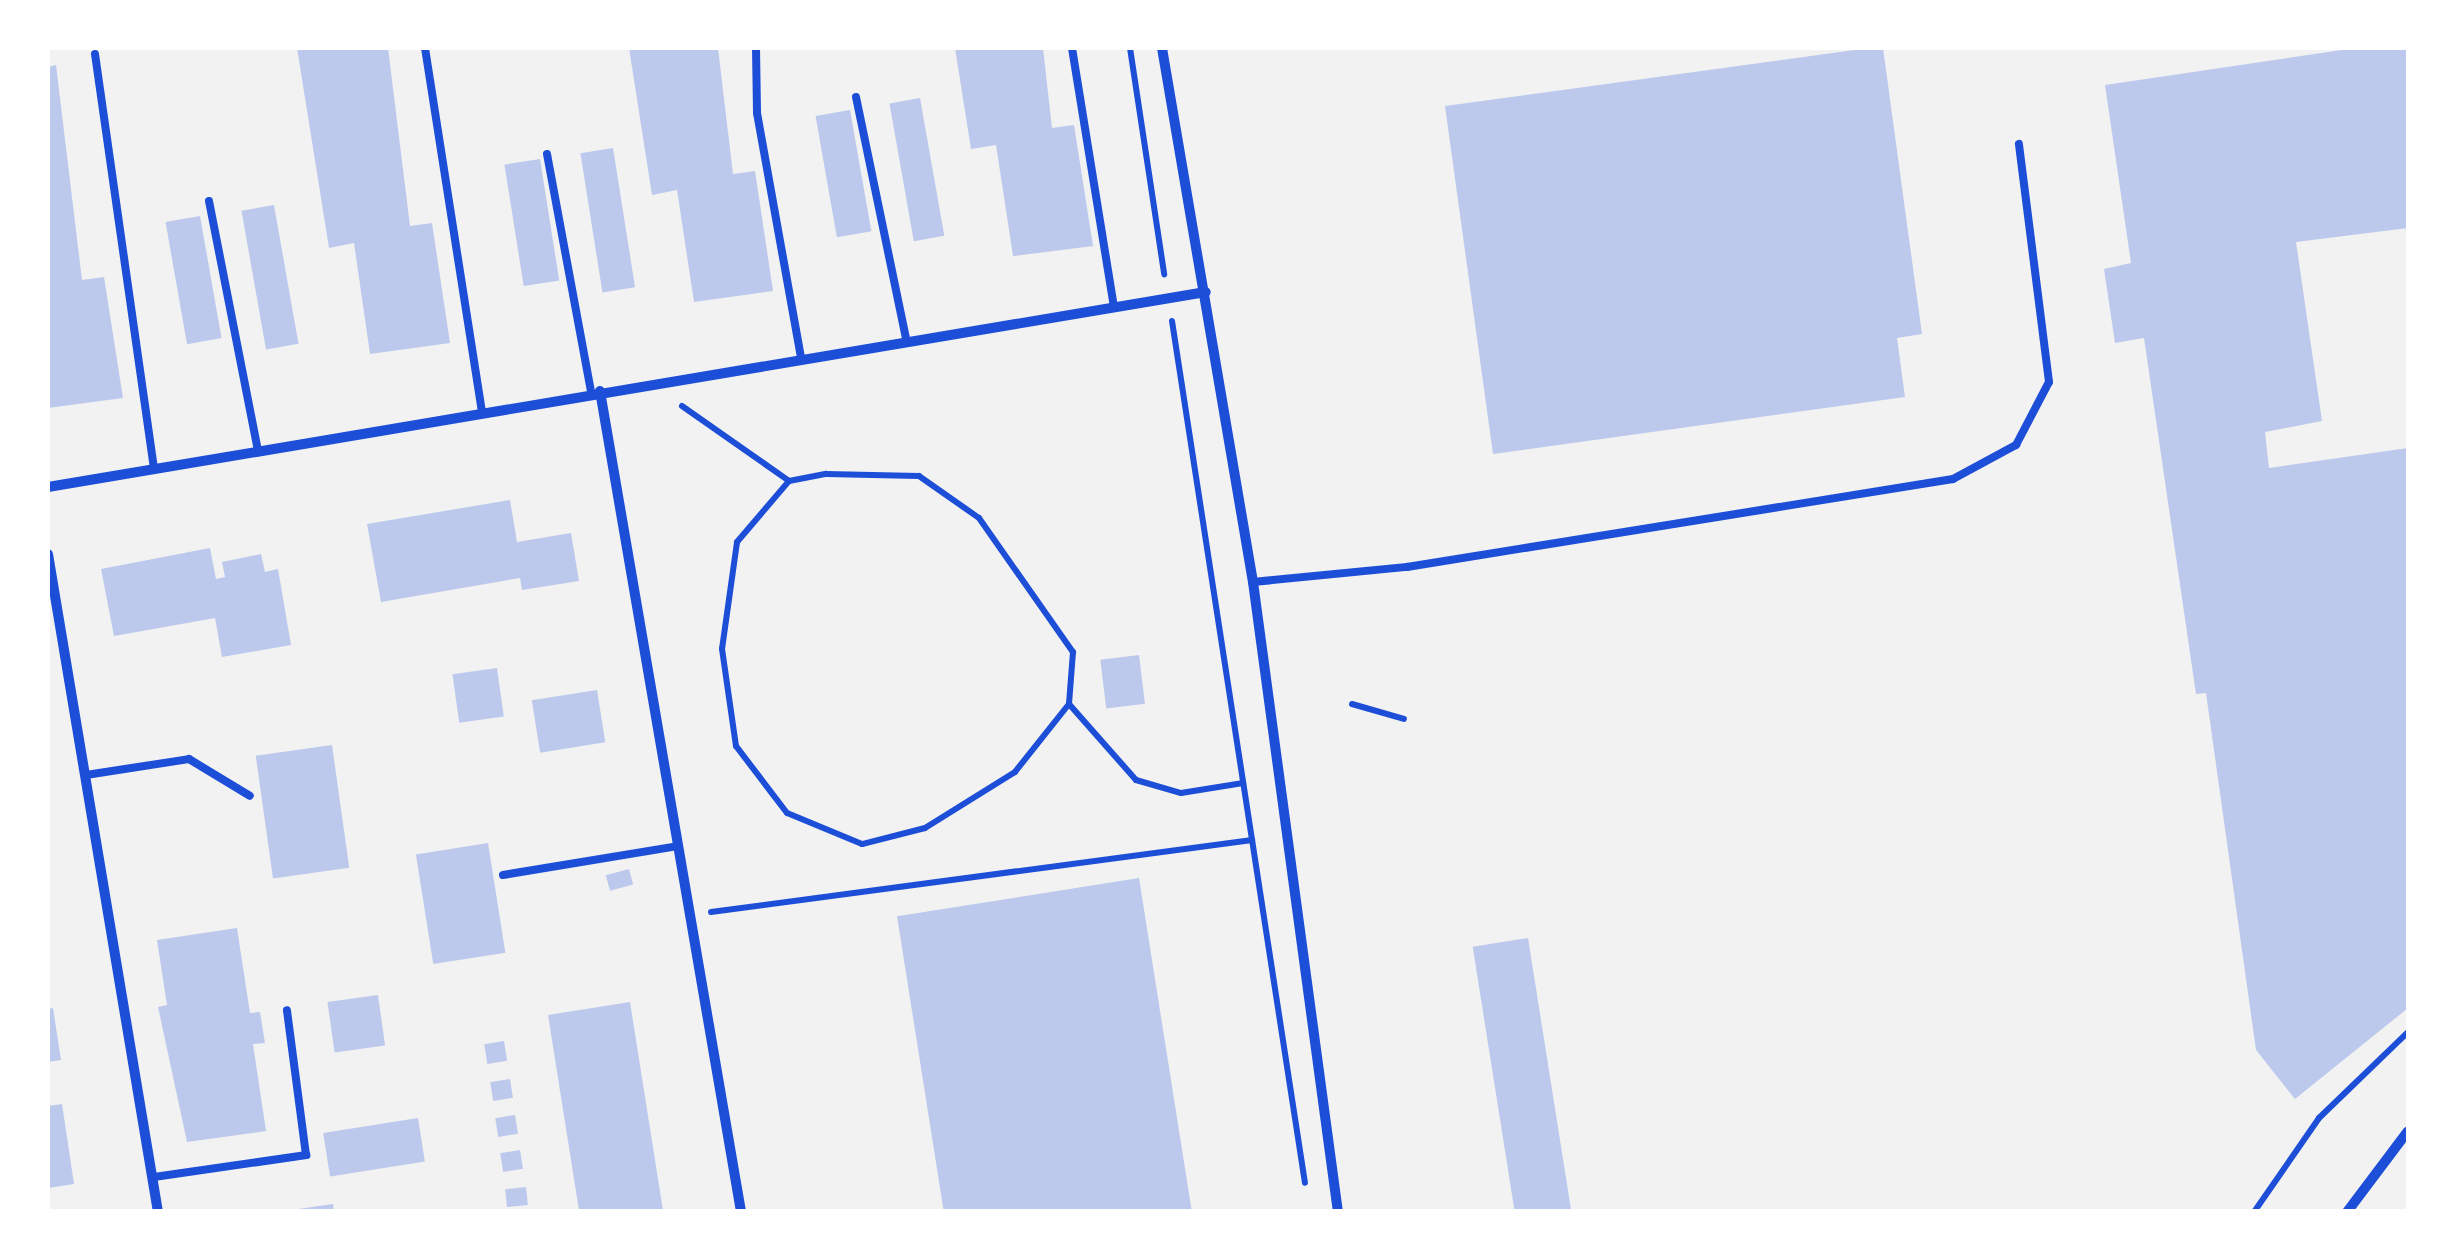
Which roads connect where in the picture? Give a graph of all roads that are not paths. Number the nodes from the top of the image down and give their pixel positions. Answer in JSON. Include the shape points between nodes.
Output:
{"nodes":[{"id":1,"x":425,"y":48,"type":"edge"},
{"id":2,"x":756,"y":48,"type":"edge"},
{"id":3,"x":1072,"y":48,"type":"edge"},
{"id":4,"x":1162,"y":48,"type":"edge"},
{"id":5,"x":95,"y":54,"type":"dead end"},
{"id":6,"x":856,"y":96,"type":"dead end"},
{"id":7,"x":2019,"y":144,"type":"dead end"},
{"id":8,"x":547,"y":154,"type":"dead end"},
{"id":9,"x":209,"y":200,"type":"dead end"},
{"id":10,"x":1206,"y":292,"type":"junction"},
{"id":11,"x":1114,"y":306,"type":"junction"},
{"id":12,"x":906,"y":339,"type":"junction"},
{"id":13,"x":801,"y":358,"type":"junction"},
{"id":14,"x":596,"y":392,"type":"junction"},
{"id":15,"x":482,"y":411,"type":"junction"},
{"id":16,"x":258,"y":450,"type":"junction"},
{"id":17,"x":154,"y":468,"type":"junction"},
{"id":18,"x":48,"y":487,"type":"edge"},
{"id":19,"x":48,"y":554,"type":"edge"},
{"id":20,"x":1254,"y":582,"type":"junction"},
{"id":21,"x":86,"y":775,"type":"junction"},
{"id":22,"x":250,"y":796,"type":"dead end"},
{"id":23,"x":678,"y":846,"type":"junction"},
{"id":24,"x":502,"y":875,"type":"dead end"},
{"id":25,"x":288,"y":1010,"type":"dead end"},
{"id":26,"x":2408,"y":1132,"type":"edge"},
{"id":27,"x":154,"y":1177,"type":"junction"},
{"id":28,"x":158,"y":1212,"type":"edge"},
{"id":29,"x":741,"y":1212,"type":"edge"},
{"id":30,"x":1338,"y":1212,"type":"edge"},
{"id":31,"x":2347,"y":1212,"type":"edge"}],
"edges":[{"from":1,"to":15,"type":"lane"},
{"from":2,"to":13,"type":"lane","via":[[758,113]]},
{"from":3,"to":11,"type":"lane"},
{"from":4,"to":10,"type":"street"},
{"from":5,"to":17,"type":"lane"},
{"from":6,"to":12,"type":"lane"},
{"from":7,"to":20,"type":"lane","via":[[2049,382],[2016,445],[1953,478],[1407,567]]},
{"from":8,"to":14,"type":"lane"},
{"from":9,"to":16,"type":"lane"},
{"from":10,"to":11,"type":"street"},
{"from":10,"to":20,"type":"street"},
{"from":11,"to":12,"type":"street"},
{"from":12,"to":13,"type":"street"},
{"from":13,"to":14,"type":"street"},
{"from":14,"to":15,"type":"street"},
{"from":14,"to":23,"type":"street"},
{"from":15,"to":16,"type":"street"},
{"from":16,"to":17,"type":"street"},
{"from":17,"to":18,"type":"street"},
{"from":19,"to":21,"type":"street"},
{"from":20,"to":30,"type":"street"},
{"from":21,"to":22,"type":"lane","via":[[189,758]]},
{"from":21,"to":27,"type":"street"},
{"from":23,"to":24,"type":"lane"},
{"from":23,"to":29,"type":"street"},
{"from":25,"to":27,"type":"lane","via":[[306,1155]]},
{"from":26,"to":31,"type":"street"},
{"from":27,"to":28,"type":"street"}]}
